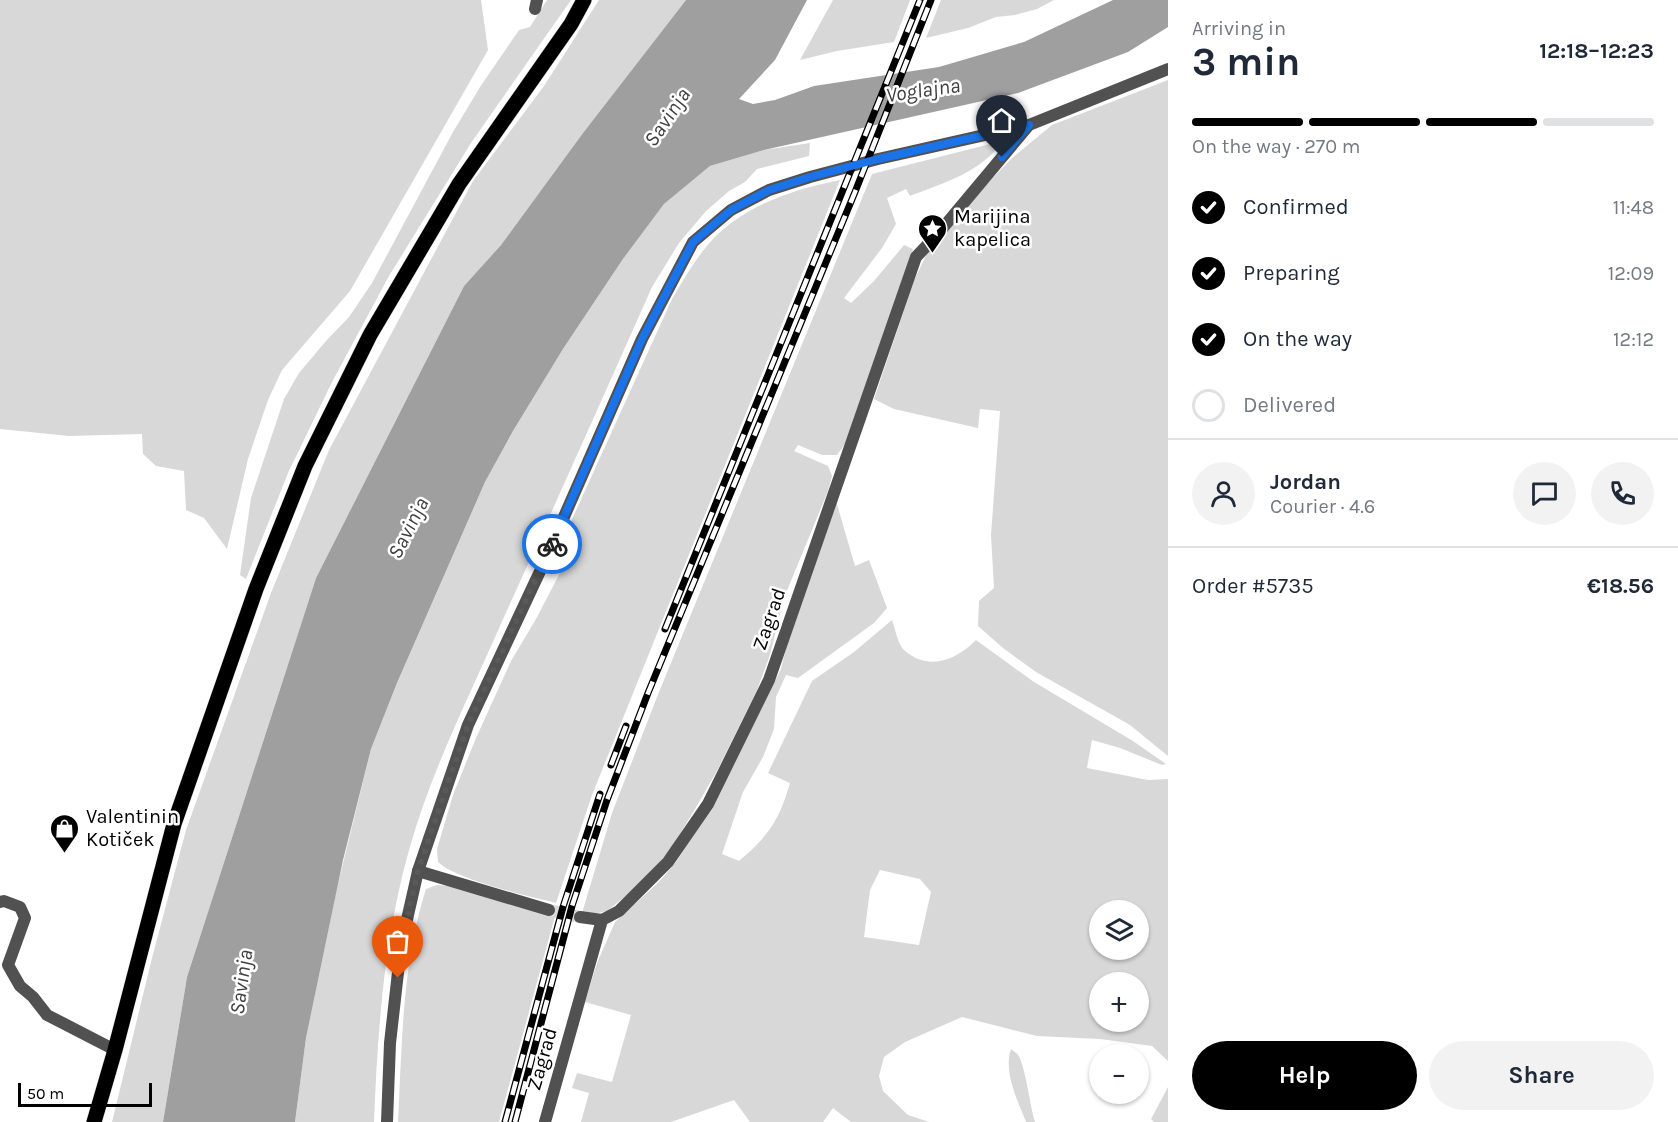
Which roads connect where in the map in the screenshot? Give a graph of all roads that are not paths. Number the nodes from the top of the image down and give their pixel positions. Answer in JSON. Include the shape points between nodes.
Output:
{"nodes":[{"id":1,"x":584,"y":0,"type":"edge"},
{"id":2,"x":1168,"y":69,"type":"edge"},
{"id":3,"x":1029,"y":125,"type":"junction"},
{"id":4,"x":418,"y":871,"type":"junction"},
{"id":5,"x":0,"y":902,"type":"edge"},
{"id":6,"x":549,"y":910,"type":"tunnel mouth"},
{"id":7,"x":580,"y":917,"type":"tunnel mouth"},
{"id":8,"x":602,"y":920,"type":"junction"},
{"id":9,"x":116,"y":1050,"type":"junction"},
{"id":10,"x":94,"y":1122,"type":"edge"},
{"id":11,"x":387,"y":1122,"type":"edge"},
{"id":12,"x":545,"y":1122,"type":"edge"}],
"edges":[{"from":1,"to":9,"type":"main road","via":[[459,184],[370,335],[306,466],[256,589],[174,824]]},
{"from":2,"to":3,"type":"street"},
{"from":3,"to":4,"type":"street","via":[[878,159],[769,190],[731,210],[693,242],[642,339],[468,725]]},
{"from":3,"to":8,"type":"street","name":"Zagrad","via":[[916,256],[769,680],[708,804],[668,862],[619,911]]},
{"from":4,"to":6,"type":"street"},
{"from":4,"to":11,"type":"street","via":[[401,946],[390,1043]]},
{"from":5,"to":9,"type":"street","via":[[20,907],[25,918],[8,965],[20,986],[46,1015]]},
{"from":7,"to":8,"type":"street"},
{"from":8,"to":12,"type":"street","name":"Zagrad"},
{"from":9,"to":10,"type":"main road"}]}
